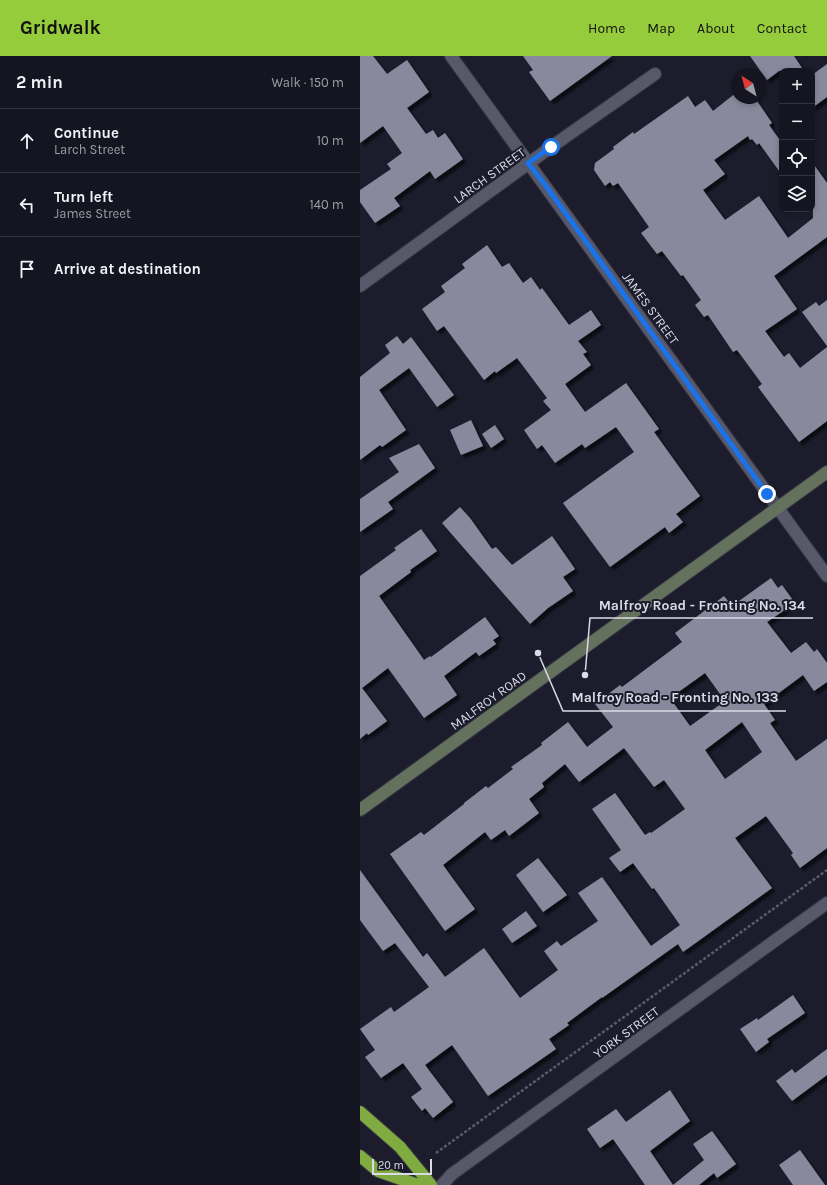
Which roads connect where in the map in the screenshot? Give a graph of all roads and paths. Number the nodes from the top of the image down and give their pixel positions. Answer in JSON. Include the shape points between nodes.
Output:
{"nodes":[{"id":1,"x":451,"y":56,"type":"edge"},
{"id":2,"x":655,"y":74,"type":"dead end"},
{"id":3,"x":528,"y":163,"type":"junction"},
{"id":4,"x":360,"y":286,"type":"edge"},
{"id":5,"x":827,"y":472,"type":"edge"},
{"id":6,"x":778,"y":508,"type":"junction"},
{"id":7,"x":827,"y":576,"type":"edge"},
{"id":8,"x":360,"y":810,"type":"edge"},
{"id":9,"x":827,"y":870,"type":"edge"},
{"id":10,"x":827,"y":903,"type":"edge"},
{"id":11,"x":360,"y":1112,"type":"edge"},
{"id":12,"x":436,"y":1153,"type":"dead end"},
{"id":13,"x":360,"y":1156,"type":"edge"},
{"id":14,"x":418,"y":1185,"type":"edge"},
{"id":15,"x":431,"y":1185,"type":"edge"},
{"id":16,"x":442,"y":1185,"type":"edge"}],
"edges":[{"from":1,"to":3,"type":"street","name":"JAMES STREET"},
{"from":2,"to":3,"type":"street","name":"LARCH STREET"},
{"from":3,"to":4,"type":"street","name":"LARCH STREET"},
{"from":3,"to":6,"type":"street","name":"JAMES STREET"},
{"from":5,"to":6,"type":"main road","name":"MALFROY ROAD"},
{"from":6,"to":7,"type":"street","name":"JAMES STREET"},
{"from":6,"to":8,"type":"main road","name":"MALFROY ROAD"},
{"from":9,"to":12,"type":"path"},
{"from":10,"to":16,"type":"street","name":"YORK STREET","via":[[452,1174]]},
{"from":11,"to":15,"type":"highway","via":[[400,1147]]},
{"from":13,"to":14,"type":"highway","via":[[378,1171]]}]}
